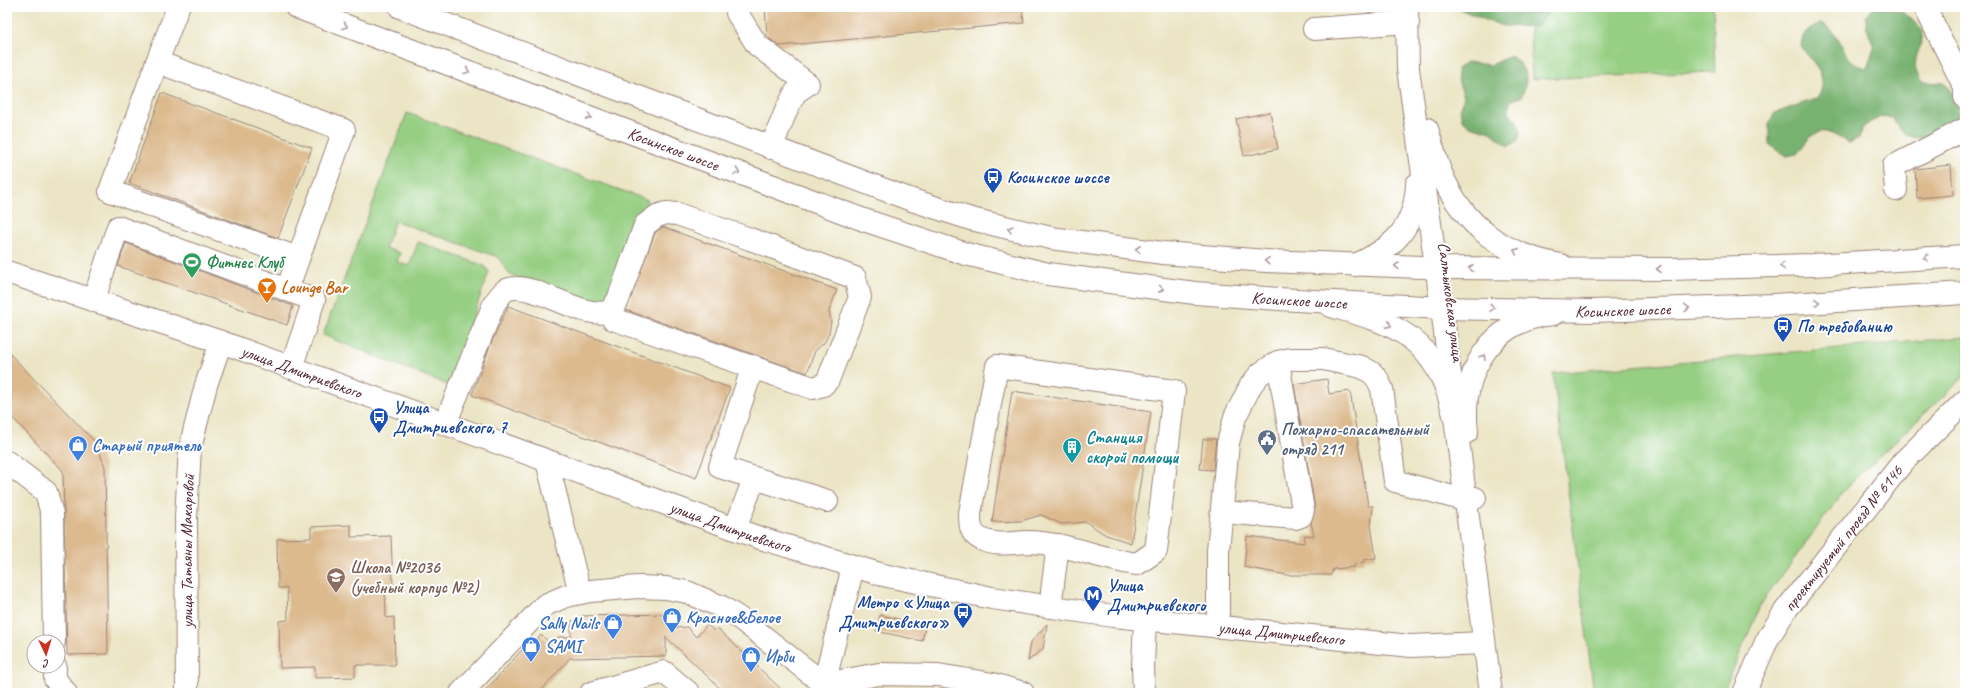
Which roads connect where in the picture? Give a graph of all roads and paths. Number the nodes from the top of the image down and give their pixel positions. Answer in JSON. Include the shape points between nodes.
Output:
{"nodes":[{"id":1,"x":178,"y":7,"type":"edge"},
{"id":2,"x":296,"y":7,"type":"edge"},
{"id":3,"x":400,"y":7,"type":"edge"},
{"id":4,"x":1925,"y":7,"type":"edge"},
{"id":5,"x":733,"y":9,"type":"edge"},
{"id":6,"x":1408,"y":14,"type":"edge"},
{"id":7,"x":1314,"y":29,"type":"dead end"},
{"id":8,"x":157,"y":62,"type":"junction"},
{"id":9,"x":1965,"y":97,"type":"edge"},
{"id":10,"x":1965,"y":129,"type":"edge"},
{"id":11,"x":1422,"y":130,"type":"junction"},
{"id":12,"x":772,"y":148,"type":"junction"},
{"id":13,"x":1896,"y":190,"type":"dead end"},
{"id":14,"x":1965,"y":256,"type":"edge"},
{"id":15,"x":298,"y":258,"type":"junction"},
{"id":16,"x":1355,"y":265,"type":"junction"},
{"id":17,"x":1442,"y":267,"type":"junction"},
{"id":18,"x":1594,"y":270,"type":"junction"},
{"id":19,"x":7,"y":272,"type":"edge"},
{"id":20,"x":287,"y":290,"type":"junction"},
{"id":21,"x":1960,"y":295,"type":"edge"},
{"id":22,"x":94,"y":299,"type":"junction"},
{"id":23,"x":1312,"y":301,"type":"junction"},
{"id":24,"x":1447,"y":308,"type":"junction"},
{"id":25,"x":610,"y":311,"type":"junction"},
{"id":26,"x":1592,"y":311,"type":"junction"},
{"id":27,"x":220,"y":342,"type":"junction"},
{"id":28,"x":1278,"y":362,"type":"junction"},
{"id":29,"x":753,"y":366,"type":"junction"},
{"id":30,"x":291,"y":368,"type":"junction"},
{"id":31,"x":1965,"y":401,"type":"edge"},
{"id":32,"x":1460,"y":419,"type":"junction"},
{"id":33,"x":445,"y":424,"type":"junction"},
{"id":34,"x":547,"y":461,"type":"junction"},
{"id":35,"x":7,"y":462,"type":"edge"},
{"id":36,"x":754,"y":479,"type":"junction"},
{"id":37,"x":1470,"y":499,"type":"junction"},
{"id":38,"x":827,"y":501,"type":"dead end"},
{"id":39,"x":1222,"y":512,"type":"junction"},
{"id":40,"x":735,"y":529,"type":"junction"},
{"id":41,"x":1058,"y":545,"type":"junction"},
{"id":42,"x":853,"y":567,"type":"junction"},
{"id":43,"x":580,"y":593,"type":"junction"},
{"id":44,"x":1050,"y":607,"type":"junction"},
{"id":45,"x":1145,"y":620,"type":"junction"},
{"id":46,"x":1218,"y":627,"type":"junction"},
{"id":47,"x":54,"y":634,"type":"edge"},
{"id":48,"x":1484,"y":643,"type":"junction"},
{"id":49,"x":55,"y":674,"type":"edge"},
{"id":50,"x":823,"y":688,"type":"edge"},
{"id":51,"x":66,"y":693,"type":"edge"},
{"id":52,"x":187,"y":693,"type":"edge"},
{"id":53,"x":461,"y":693,"type":"edge"},
{"id":54,"x":591,"y":693,"type":"edge"},
{"id":55,"x":689,"y":693,"type":"edge"},
{"id":56,"x":1023,"y":693,"type":"edge"},
{"id":57,"x":1144,"y":693,"type":"edge"},
{"id":58,"x":1491,"y":693,"type":"edge"},
{"id":59,"x":1744,"y":693,"type":"edge"}],
"edges":[{"from":1,"to":8,"type":"main road"},
{"from":2,"to":23,"type":"main road","name":"Косинское шоссе","one_way":true,"via":[[864,220],[966,254],[1048,274],[1095,281],[1195,293]]},
{"from":3,"to":12,"type":"main road","name":"Косинское шоссе"},
{"from":4,"to":9,"type":"main road","via":[[1965,88]]},
{"from":5,"to":12,"type":"main road","via":[[758,45],[808,84],[795,93]]},
{"from":6,"to":7,"type":"main road"},
{"from":6,"to":11,"type":"main road","name":"Салтыковская улица","via":[[1408,69]]},
{"from":8,"to":15,"type":"main road","via":[[344,130]]},
{"from":8,"to":15,"type":"main road","via":[[110,191]]},
{"from":10,"to":13,"type":"main road","via":[[1894,166]]},
{"from":11,"to":16,"type":"main road","via":[[1416,201],[1411,219],[1402,233],[1390,244]]},
{"from":11,"to":17,"type":"main road","name":"Салтыковская улица"},
{"from":18,"to":11,"type":"main road","one_way":true,"via":[[1544,262],[1495,241],[1479,230],[1460,208],[1440,172]]},
{"from":16,"to":12,"type":"main road","name":"Косинское шоссе","one_way":true,"via":[[1164,253],[1050,238],[1011,230],[909,199]]},
{"from":14,"to":18,"type":"main road","name":"Косинское шоссе","one_way":true,"via":[[1806,265]]},
{"from":15,"to":20,"type":"main road"},
{"from":17,"to":16,"type":"main road","name":"Косинское шоссе","one_way":true},
{"from":18,"to":17,"type":"main road","name":"Косинское шоссе","one_way":true},
{"from":17,"to":24,"type":"main road","name":"Салтыковская улица"},
{"from":19,"to":22,"type":"main road","name":"улица Дмитриевского"},
{"from":20,"to":22,"type":"main road","via":[[118,227]]},
{"from":20,"to":30,"type":"main road","via":[[314,300]]},
{"from":26,"to":21,"type":"main road","name":"Косинское шоссе","one_way":true},
{"from":22,"to":27,"type":"main road","name":"улица Дмитриевского"},
{"from":23,"to":24,"type":"main road","name":"Косинское шоссе"},
{"from":23,"to":32,"type":"main road","one_way":true,"via":[[1392,325],[1410,336],[1426,353],[1442,378]]},
{"from":24,"to":26,"type":"main road","name":"Косинское шоссе","one_way":true},
{"from":24,"to":32,"type":"main road","name":"Салтыковская улица"},
{"from":25,"to":29,"type":"main road","via":[[613,319]]},
{"from":25,"to":29,"type":"main road","via":[[618,300],[645,225],[657,216],[666,214],[677,214],[855,278],[860,297],[828,380],[823,385],[813,388]]},
{"from":25,"to":33,"type":"main road","via":[[596,314],[515,288],[502,293],[494,304]]},
{"from":32,"to":26,"type":"main road","one_way":true,"via":[[1477,366],[1492,341],[1506,329],[1525,320],[1548,315]]},
{"from":27,"to":30,"type":"main road","name":"улица Дмитриевского"},
{"from":27,"to":52,"type":"main road","name":"улица Татьяны Макаровой","via":[[190,448],[186,517]]},
{"from":28,"to":37,"type":"main road","via":[[1289,359],[1333,360],[1362,367],[1372,373],[1382,390],[1395,481]]},
{"from":28,"to":39,"type":"main road","via":[[1260,374],[1251,385],[1235,417],[1228,443]]},
{"from":28,"to":39,"type":"main road","via":[[1303,510],[1301,516],[1295,518]]},
{"from":29,"to":36,"type":"main road","via":[[720,467]]},
{"from":30,"to":33,"type":"main road","name":"улица Дмитриевского"},
{"from":31,"to":59,"type":"main road","name":"проектируемый проезд № 6146","via":[[1903,462],[1785,611],[1767,640]]},
{"from":32,"to":37,"type":"main road","name":"Салтыковская улица"},
{"from":33,"to":34,"type":"main road","name":"улица Дмитриевского"},
{"from":34,"to":40,"type":"main road","name":"улица Дмитриевского"},
{"from":34,"to":43,"type":"main road"},
{"from":35,"to":47,"type":"main road","via":[[46,492],[52,514]]},
{"from":36,"to":38,"type":"main road"},
{"from":36,"to":40,"type":"main road"},
{"from":37,"to":48,"type":"main road","name":"Салтыковская улица"},
{"from":39,"to":46,"type":"main road","via":[[1218,551]]},
{"from":40,"to":42,"type":"main road","name":"улица Дмитриевского"},
{"from":41,"to":41,"type":"main road","via":[[1040,542],[990,542],[981,540],[971,529],[970,513],[997,366],[1174,391],[1156,551],[1137,564]]},
{"from":41,"to":44,"type":"main road"},
{"from":42,"to":44,"type":"main road","name":"улица Дмитриевского","via":[[933,586]]},
{"from":42,"to":50,"type":"main road"},
{"from":43,"to":50,"type":"main road","via":[[638,587],[687,592],[722,607],[742,620]]},
{"from":43,"to":53,"type":"main road","via":[[545,605]]},
{"from":44,"to":45,"type":"main road","name":"улица Дмитриевского"},
{"from":45,"to":46,"type":"main road","name":"улица Дмитриевского"},
{"from":45,"to":57,"type":"main road"},
{"from":46,"to":48,"type":"main road","name":"улица Дмитриевского","via":[[1411,646]]},
{"from":48,"to":58,"type":"main road","name":"Салтыковская улица"},
{"from":49,"to":51,"type":"main road","via":[[55,679]]},
{"from":50,"to":56,"type":"main road","via":[[879,674],[938,675],[993,684]]},
{"from":54,"to":55,"type":"main road","via":[[664,672]]}]}
